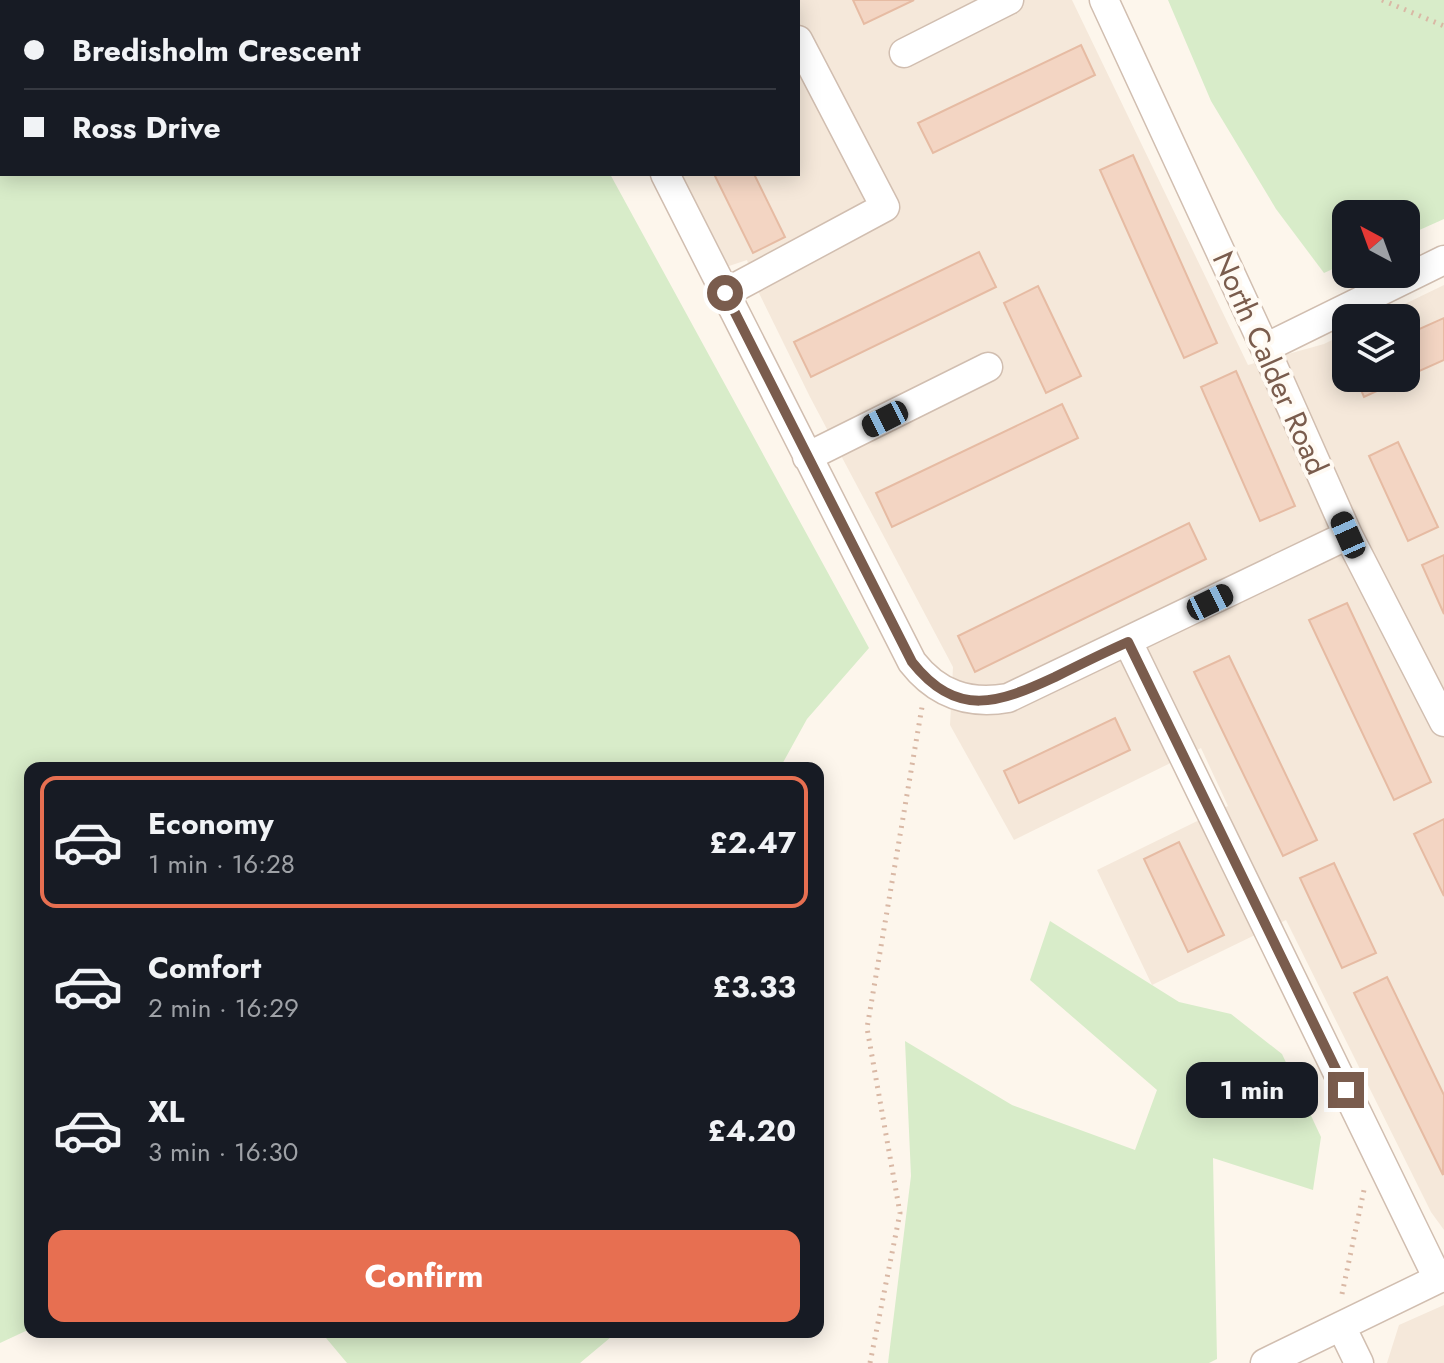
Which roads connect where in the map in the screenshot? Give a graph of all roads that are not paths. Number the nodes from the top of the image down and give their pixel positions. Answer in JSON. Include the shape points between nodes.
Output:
{"nodes":[{"id":1,"x":1009,"y":0,"type":"edge"},
{"id":2,"x":1104,"y":0,"type":"edge"},
{"id":3,"x":800,"y":44,"type":"edge"},
{"id":4,"x":904,"y":53,"type":"dead end"},
{"id":5,"x":666,"y":176,"type":"edge"},
{"id":6,"x":1444,"y":260,"type":"edge"},
{"id":7,"x":725,"y":293,"type":"junction"},
{"id":8,"x":1265,"y":348,"type":"junction"},
{"id":9,"x":988,"y":367,"type":"dead end"},
{"id":10,"x":807,"y":457,"type":"junction"},
{"id":11,"x":1348,"y":535,"type":"junction"},
{"id":12,"x":1128,"y":642,"type":"junction"},
{"id":13,"x":1444,"y":722,"type":"edge"},
{"id":14,"x":1441,"y":1277,"type":"edge"},
{"id":15,"x":1341,"y":1326,"type":"junction"},
{"id":16,"x":1265,"y":1363,"type":"edge"},
{"id":17,"x":1359,"y":1363,"type":"edge"}],
"edges":[{"from":1,"to":4,"type":"street"},
{"from":2,"to":8,"type":"street","name":"North Calder Road"},
{"from":3,"to":7,"type":"street","via":[[885,207]]},
{"from":5,"to":7,"type":"street"},
{"from":6,"to":8,"type":"street"},
{"from":7,"to":10,"type":"street"},
{"from":8,"to":11,"type":"street","name":"North Calder Road"},
{"from":9,"to":10,"type":"street"},
{"from":10,"to":12,"type":"street","via":[[912,662],[946,693],[979,701],[1008,698]]},
{"from":11,"to":12,"type":"street"},
{"from":11,"to":13,"type":"street","name":"North Calder Road"},
{"from":12,"to":14,"type":"street"},
{"from":14,"to":15,"type":"street"},
{"from":15,"to":16,"type":"street"},
{"from":15,"to":17,"type":"street"}]}
